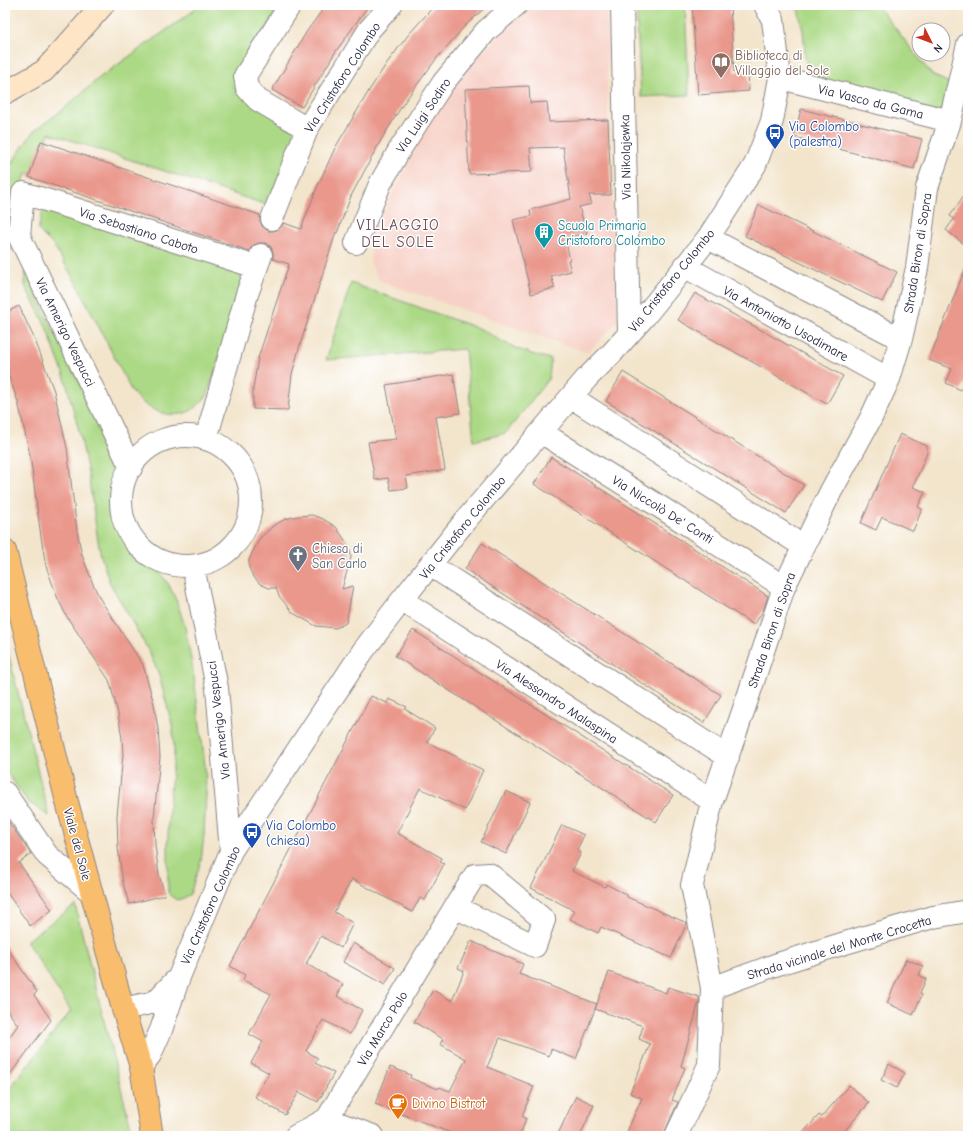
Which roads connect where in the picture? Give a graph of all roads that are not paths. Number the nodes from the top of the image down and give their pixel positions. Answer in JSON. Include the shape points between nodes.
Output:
{"nodes":[{"id":1,"x":103,"y":5,"type":"edge"},
{"id":2,"x":290,"y":5,"type":"edge"},
{"id":3,"x":391,"y":5,"type":"edge"},
{"id":4,"x":516,"y":5,"type":"edge"},
{"id":5,"x":622,"y":5,"type":"edge"},
{"id":6,"x":765,"y":5,"type":"edge"},
{"id":7,"x":968,"y":44,"type":"edge"},
{"id":8,"x":792,"y":81,"type":"dead end"},
{"id":9,"x":5,"y":93,"type":"edge"},
{"id":10,"x":950,"y":121,"type":"junction"},
{"id":11,"x":307,"y":129,"type":"junction"},
{"id":12,"x":23,"y":193,"type":"joint"},
{"id":13,"x":272,"y":219,"type":"dead end"},
{"id":14,"x":708,"y":238,"type":"junction"},
{"id":15,"x":356,"y":243,"type":"dead end"},
{"id":16,"x":684,"y":266,"type":"junction"},
{"id":17,"x":629,"y":333,"type":"junction"},
{"id":18,"x":901,"y":339,"type":"junction"},
{"id":19,"x":889,"y":379,"type":"junction"},
{"id":20,"x":571,"y":397,"type":"junction"},
{"id":21,"x":541,"y":432,"type":"junction"},
{"id":22,"x":206,"y":439,"type":"junction"},
{"id":23,"x":131,"y":468,"type":"junction"},
{"id":24,"x":803,"y":546,"type":"junction"},
{"id":25,"x":5,"y":551,"type":"edge"},
{"id":26,"x":430,"y":564,"type":"junction"},
{"id":27,"x":193,"y":566,"type":"junction"},
{"id":28,"x":784,"y":587,"type":"junction"},
{"id":29,"x":402,"y":600,"type":"junction"},
{"id":30,"x":728,"y":757,"type":"junction"},
{"id":31,"x":5,"y":793,"type":"edge"},
{"id":32,"x":712,"y":801,"type":"junction"},
{"id":33,"x":231,"y":851,"type":"junction"},
{"id":34,"x":92,"y":892,"type":"junction"},
{"id":35,"x":454,"y":907,"type":"dead end"},
{"id":36,"x":968,"y":911,"type":"edge"},
{"id":37,"x":179,"y":977,"type":"junction"},
{"id":38,"x":712,"y":988,"type":"junction"},
{"id":39,"x":123,"y":1009,"type":"junction"},
{"id":40,"x":141,"y":1066,"type":"junction"},
{"id":41,"x":327,"y":1119,"type":"junction"},
{"id":42,"x":152,"y":1136,"type":"edge"},
{"id":43,"x":296,"y":1136,"type":"edge"},
{"id":44,"x":373,"y":1136,"type":"edge"},
{"id":45,"x":676,"y":1136,"type":"edge"}],
"edges":[{"from":1,"to":9,"type":"street","via":[[44,71]]},
{"from":2,"to":11,"type":"street","via":[[245,76],[246,88],[258,100]]},
{"from":3,"to":11,"type":"street","name":"Via Cristoforo Colombo","via":[[369,30]]},
{"from":4,"to":15,"type":"street","name":"Via Luigi Sodiro","via":[[486,31],[443,83],[380,184]]},
{"from":5,"to":17,"type":"street","name":"Via Nikolajewka"},
{"from":6,"to":14,"type":"street","name":"Via Cristoforo Colombo","via":[[773,20],[780,78],[772,121],[755,165]]},
{"from":7,"to":10,"type":"street","name":"Strada Biron di Sopra"},
{"from":8,"to":10,"type":"street","name":"Via Vasco da Gama"},
{"from":10,"to":18,"type":"street","name":"Strada Biron di Sopra","via":[[927,188],[917,268]]},
{"from":11,"to":13,"type":"street","name":"Via Cristoforo Colombo"},
{"from":12,"to":22,"type":"street","name":"Via Sebastiano Caboto","via":[[258,261]]},
{"from":12,"to":23,"type":"street","name":"Via Amerigo Vespucci","via":[[19,236]]},
{"from":14,"to":16,"type":"street","name":"Via Cristoforo Colombo"},
{"from":14,"to":18,"type":"street"},
{"from":16,"to":17,"type":"street","name":"Via Cristoforo Colombo"},
{"from":16,"to":19,"type":"street","name":"Via Antoniotto Usodimare"},
{"from":17,"to":20,"type":"street","name":"Via Cristoforo Colombo"},
{"from":18,"to":19,"type":"street","name":"Strada Biron di Sopra"},
{"from":19,"to":24,"type":"street","name":"Strada Biron di Sopra"},
{"from":20,"to":21,"type":"street","name":"Via Cristoforo Colombo"},
{"from":20,"to":24,"type":"street"},
{"from":21,"to":26,"type":"street","name":"Via Cristoforo Colombo"},
{"from":21,"to":28,"type":"street","name":"Via Niccolò De' Conti"},
{"from":22,"to":23,"type":"street","via":[[184,436],[163,440],[145,451]]},
{"from":22,"to":27,"type":"street","via":[[223,448],[238,461],[247,478],[251,497],[250,517],[242,536],[229,550],[212,561]]},
{"from":23,"to":27,"type":"street","via":[[123,487],[121,507],[126,527],[137,545],[153,558],[172,565]]},
{"from":24,"to":28,"type":"street","name":"Strada Biron di Sopra"},
{"from":25,"to":34,"type":"main road","name":"Viale del Sole"},
{"from":26,"to":29,"type":"street","name":"Via Cristoforo Colombo"},
{"from":26,"to":30,"type":"street"},
{"from":27,"to":33,"type":"street","name":"Via Amerigo Vespucci","via":[[217,688]]},
{"from":28,"to":30,"type":"street","name":"Strada Biron di Sopra"},
{"from":29,"to":32,"type":"street","name":"Via Alessandro Malaspina"},
{"from":29,"to":33,"type":"street","name":"Via Cristoforo Colombo","via":[[364,651]]},
{"from":30,"to":32,"type":"street","name":"Strada Biron di Sopra"},
{"from":31,"to":34,"type":"street","via":[[47,855]]},
{"from":32,"to":38,"type":"street","name":"Strada Biron di Sopra","via":[[692,885]]},
{"from":33,"to":37,"type":"street","name":"Via Cristoforo Colombo"},
{"from":34,"to":39,"type":"main road","name":"Viale del Sole"},
{"from":35,"to":41,"type":"street","name":"Via Marco Polo"},
{"from":36,"to":38,"type":"street","name":"Strada vicinale del Monte Crocetta","via":[[933,917],[838,945]]},
{"from":37,"to":39,"type":"street","via":[[156,1002]]},
{"from":37,"to":40,"type":"street","name":"Via Cristoforo Colombo","via":[[161,1030],[150,1055]]},
{"from":38,"to":45,"type":"street","name":"Strada Biron di Sopra","via":[[709,1065]]},
{"from":39,"to":40,"type":"main road","name":"Viale del Sole"},
{"from":40,"to":42,"type":"main road","name":"Viale del Sole"},
{"from":41,"to":43,"type":"street"},
{"from":41,"to":44,"type":"street"}]}
